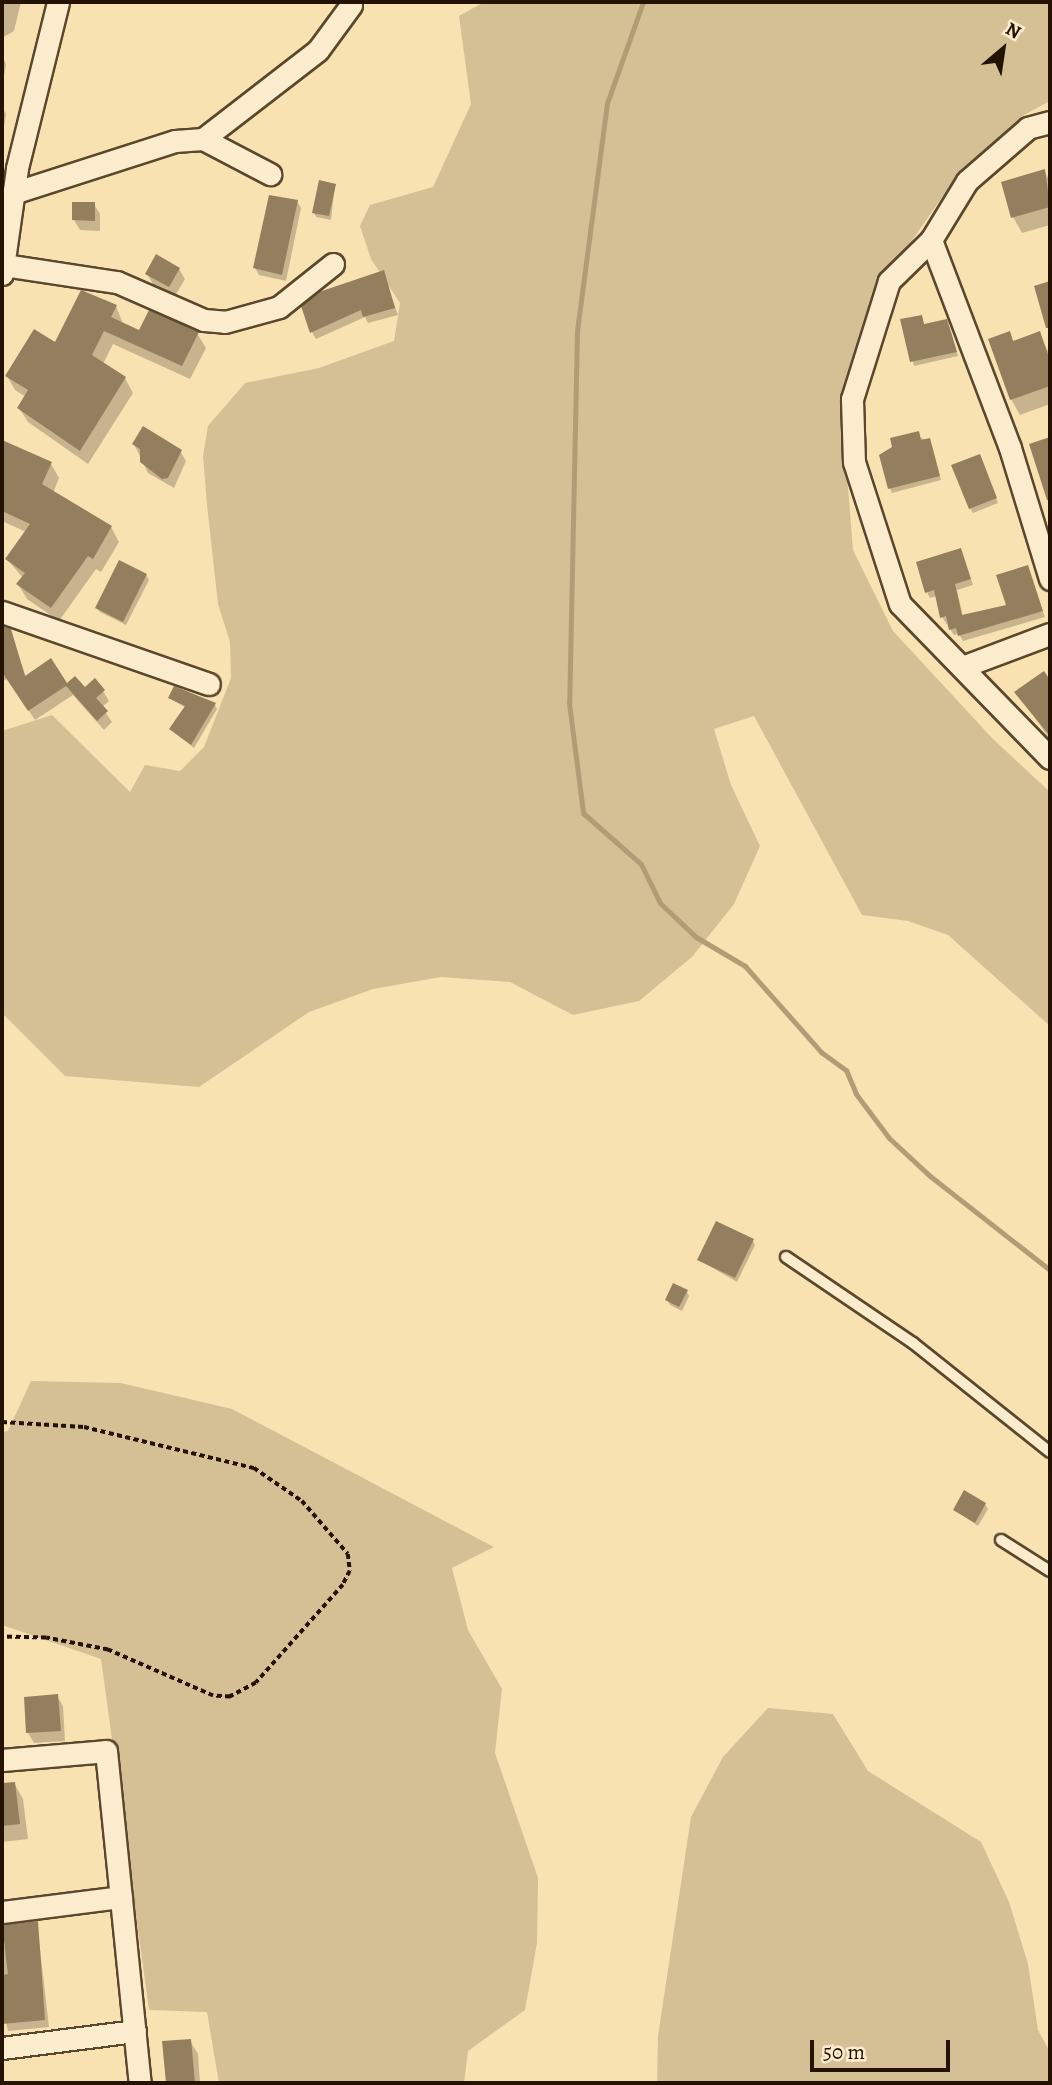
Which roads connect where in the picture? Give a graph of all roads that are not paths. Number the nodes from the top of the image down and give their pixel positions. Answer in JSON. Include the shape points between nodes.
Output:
{"nodes":[{"id":1,"x":58,"y":2,"type":"edge"},
{"id":2,"x":351,"y":5,"type":"dead end"},
{"id":3,"x":1050,"y":122,"type":"edge"},
{"id":4,"x":203,"y":139,"type":"junction"},
{"id":5,"x":11,"y":155,"type":"edge"},
{"id":6,"x":270,"y":174,"type":"dead end"},
{"id":7,"x":13,"y":193,"type":"junction"},
{"id":8,"x":931,"y":240,"type":"junction"},
{"id":9,"x":333,"y":264,"type":"dead end"},
{"id":10,"x":3,"y":270,"type":"edge"},
{"id":11,"x":1050,"y":579,"type":"edge"},
{"id":12,"x":2,"y":612,"type":"edge"},
{"id":13,"x":1050,"y":634,"type":"edge"},
{"id":14,"x":962,"y":667,"type":"junction"},
{"id":15,"x":209,"y":684,"type":"dead end"},
{"id":16,"x":1050,"y":758,"type":"edge"},
{"id":17,"x":786,"y":1256,"type":"dead end"},
{"id":18,"x":1050,"y":1452,"type":"edge"},
{"id":19,"x":1001,"y":1540,"type":"dead end"},
{"id":20,"x":1050,"y":1571,"type":"edge"},
{"id":21,"x":2,"y":1760,"type":"edge"},
{"id":22,"x":121,"y":1897,"type":"junction"},
{"id":23,"x":2,"y":1912,"type":"edge"},
{"id":24,"x":135,"y":2031,"type":"junction"},
{"id":25,"x":2,"y":2048,"type":"edge"},
{"id":26,"x":140,"y":2083,"type":"edge"}],
"edges":[{"from":1,"to":5,"type":"street"},
{"from":2,"to":4,"type":"street","via":[[318,50]]},
{"from":3,"to":8,"type":"street","via":[[1028,128],[967,181]]},
{"from":4,"to":6,"type":"street"},
{"from":4,"to":7,"type":"street","via":[[175,141]]},
{"from":5,"to":7,"type":"street"},
{"from":7,"to":10,"type":"street"},
{"from":8,"to":11,"type":"street","via":[[1010,448]]},
{"from":8,"to":14,"type":"street","via":[[890,281],[871,334],[852,399],[854,462],[900,604]]},
{"from":9,"to":10,"type":"street","via":[[279,307],[225,322],[204,320],[117,282]]},
{"from":12,"to":15,"type":"street"},
{"from":13,"to":14,"type":"street"},
{"from":14,"to":16,"type":"street"},
{"from":17,"to":18,"type":"lane","via":[[913,1343]]},
{"from":19,"to":20,"type":"lane"},
{"from":21,"to":22,"type":"street","via":[[106,1751]]},
{"from":22,"to":23,"type":"street"},
{"from":22,"to":24,"type":"street"},
{"from":24,"to":25,"type":"street"},
{"from":24,"to":26,"type":"street"}]}
